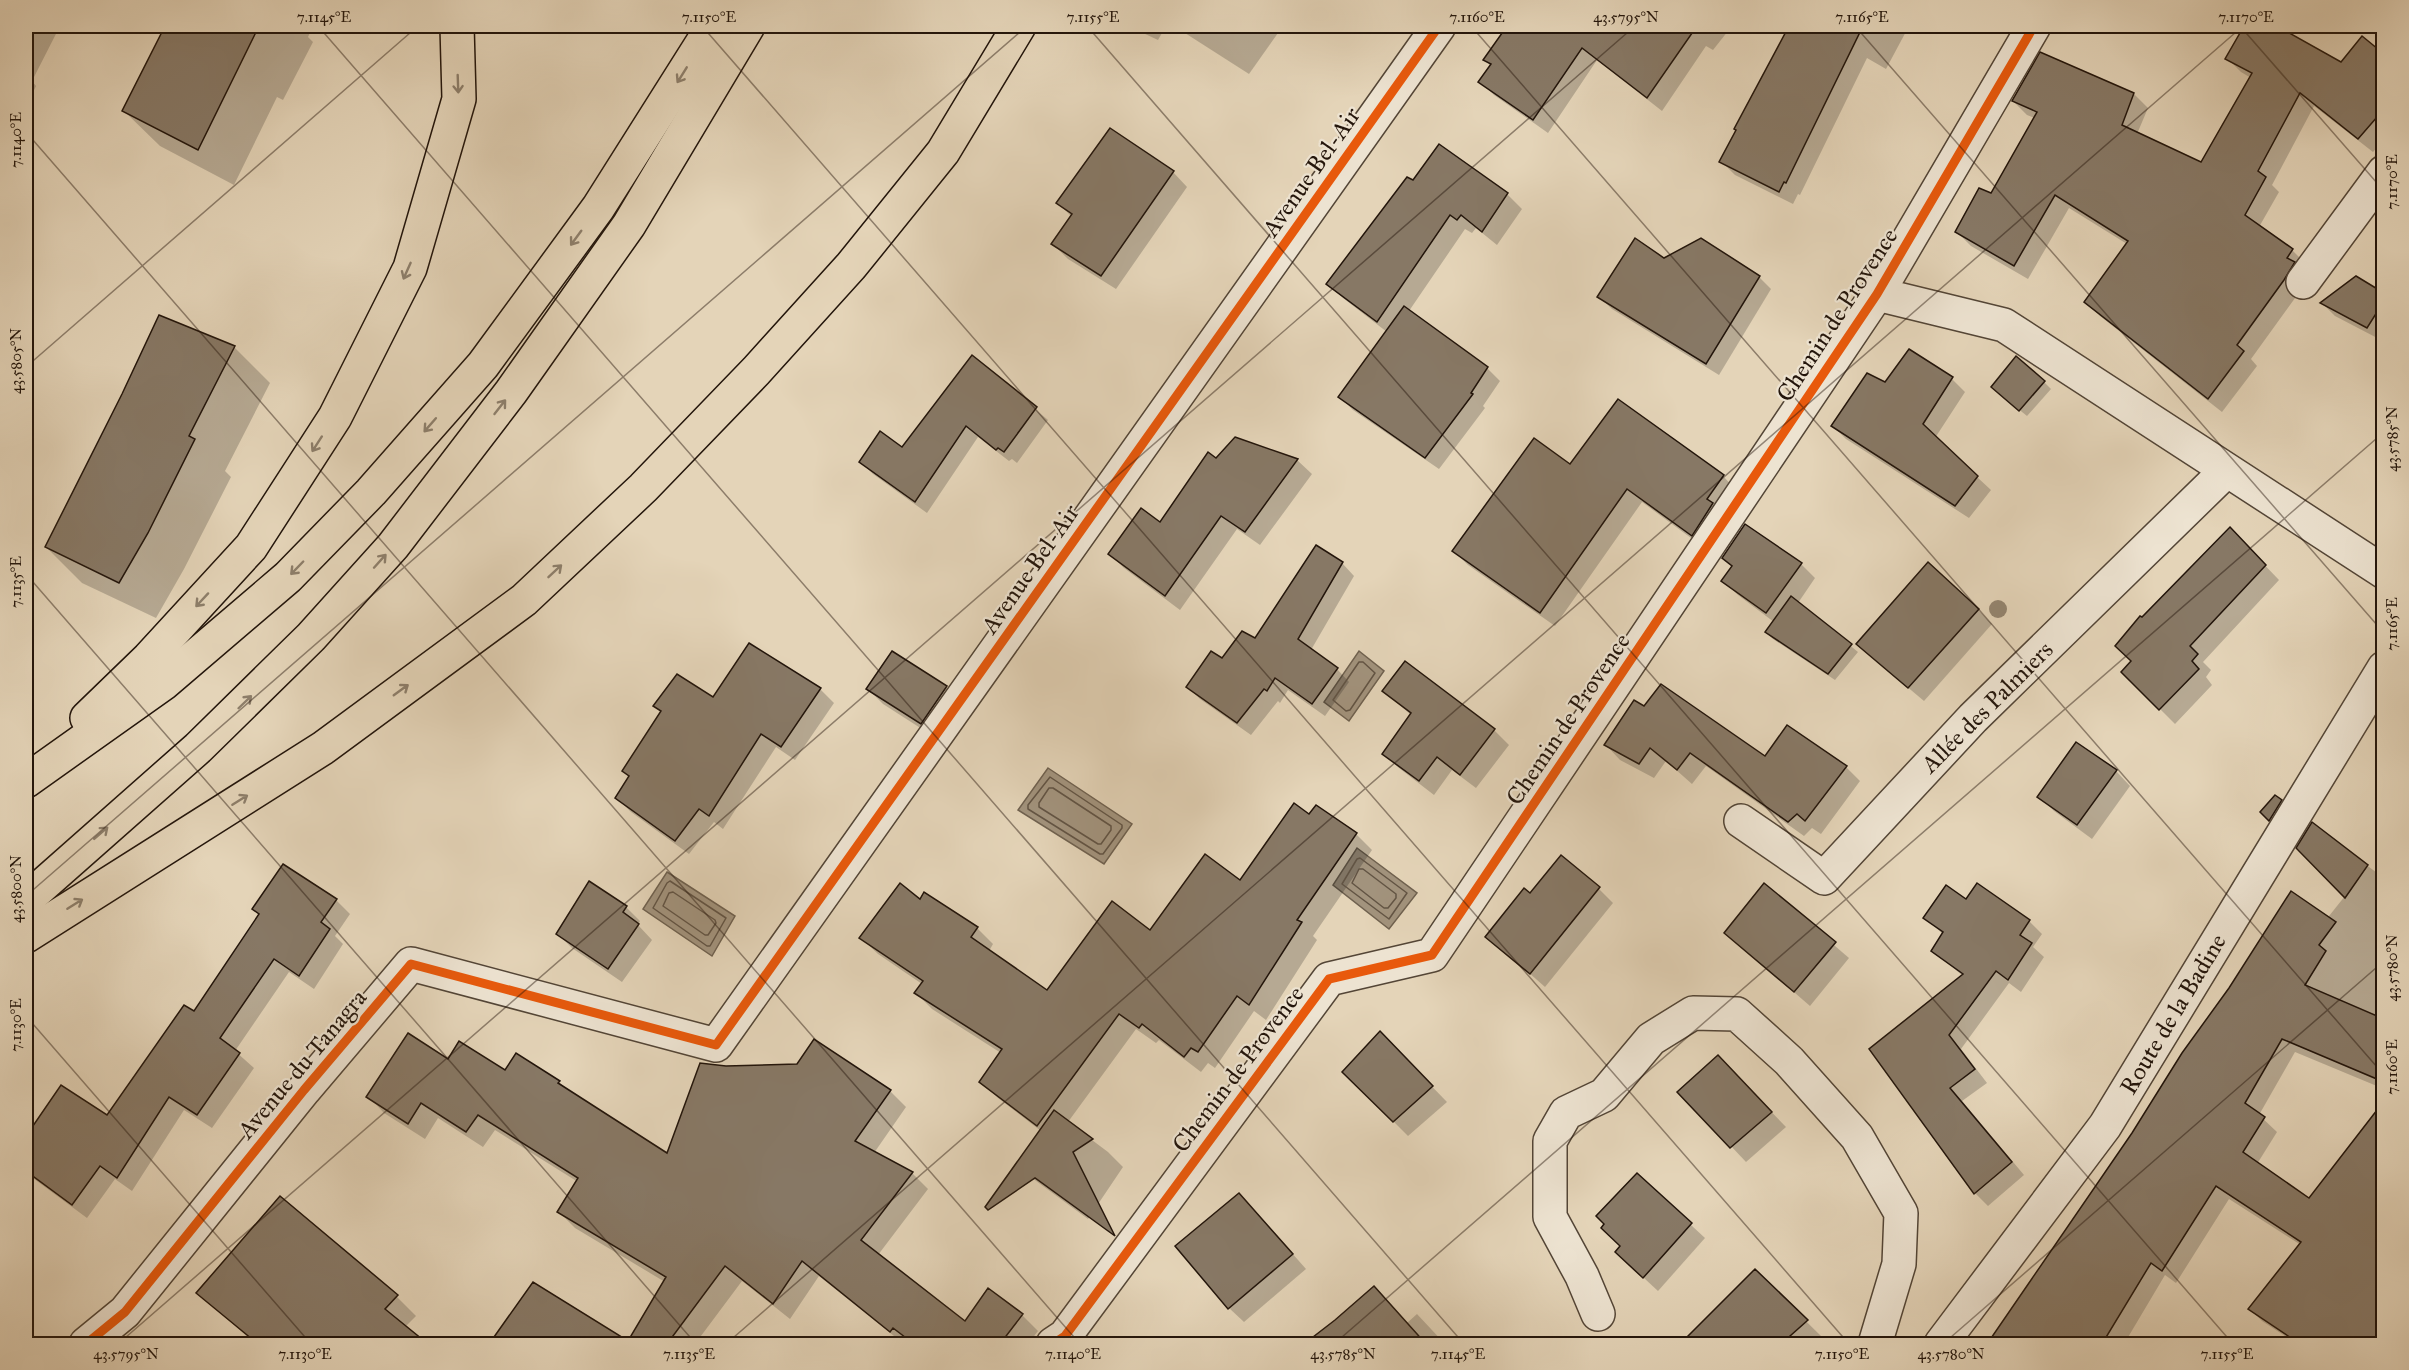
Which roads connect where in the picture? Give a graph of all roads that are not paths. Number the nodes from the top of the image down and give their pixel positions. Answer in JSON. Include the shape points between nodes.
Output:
{"nodes":[{"id":1,"x":457,"y":26,"type":"edge"},
{"id":2,"x":713,"y":26,"type":"edge"},
{"id":3,"x":748,"y":26,"type":"edge"},
{"id":4,"x":1019,"y":26,"type":"edge"},
{"id":5,"x":1439,"y":26,"type":"edge"},
{"id":6,"x":2034,"y":26,"type":"edge"},
{"id":7,"x":2384,"y":172,"type":"edge"},
{"id":8,"x":2303,"y":282,"type":"dead end"},
{"id":9,"x":1877,"y":294,"type":"junction"},
{"id":10,"x":2226,"y":471,"type":"junction"},
{"id":11,"x":2384,"y":572,"type":"edge"},
{"id":12,"x":2384,"y":668,"type":"edge"},
{"id":13,"x":26,"y":780,"type":"edge"},
{"id":14,"x":1742,"y":821,"type":"dead end"},
{"id":15,"x":26,"y":900,"type":"edge"},
{"id":16,"x":26,"y":936,"type":"edge"},
{"id":17,"x":611,"y":1017,"type":"joint"},
{"id":18,"x":1598,"y":1314,"type":"dead end"},
{"id":19,"x":86,"y":1344,"type":"edge"},
{"id":20,"x":1053,"y":1344,"type":"edge"},
{"id":21,"x":1875,"y":1344,"type":"edge"},
{"id":22,"x":1941,"y":1344,"type":"edge"}],
"edges":[{"from":1,"to":13,"type":"highway","one_way":true,"via":[[459,99],[410,268],[335,417],[251,547],[148,658]]},
{"from":2,"to":13,"type":"highway","one_way":true,"via":[[598,208],[490,356],[371,492],[288,577],[164,683]]},
{"from":15,"to":3,"type":"highway","one_way":true,"via":[[198,748],[311,637],[393,546],[511,392],[629,225]]},
{"from":16,"to":4,"type":"highway","one_way":true,"via":[[323,748],[524,600],[644,488],[851,266],[943,152]]},
{"from":5,"to":17,"type":"street","name":"Avenue Bel-Air","via":[[716,1045]]},
{"from":6,"to":9,"type":"street","name":"Chemin de Provence"},
{"from":7,"to":8,"type":"street"},
{"from":9,"to":10,"type":"street","via":[[2004,325]]},
{"from":9,"to":20,"type":"street","name":"Chemin de Provence","via":[[1432,955],[1329,979],[1065,1336]]},
{"from":10,"to":11,"type":"street"},
{"from":10,"to":14,"type":"street","name":"Allée des Palmiers","via":[[1973,718],[1824,878]]},
{"from":12,"to":22,"type":"street","name":"Route de la Badine","via":[[2105,1126]]},
{"from":17,"to":19,"type":"street","name":"Avenue du Tanagra","via":[[411,963],[124,1312]]},
{"from":18,"to":21,"type":"street","via":[[1550,1217],[1550,1141],[1566,1113],[1604,1095],[1651,1039],[1693,1013],[1737,1014],[1789,1061],[1857,1137],[1901,1213],[1899,1264]]}]}
